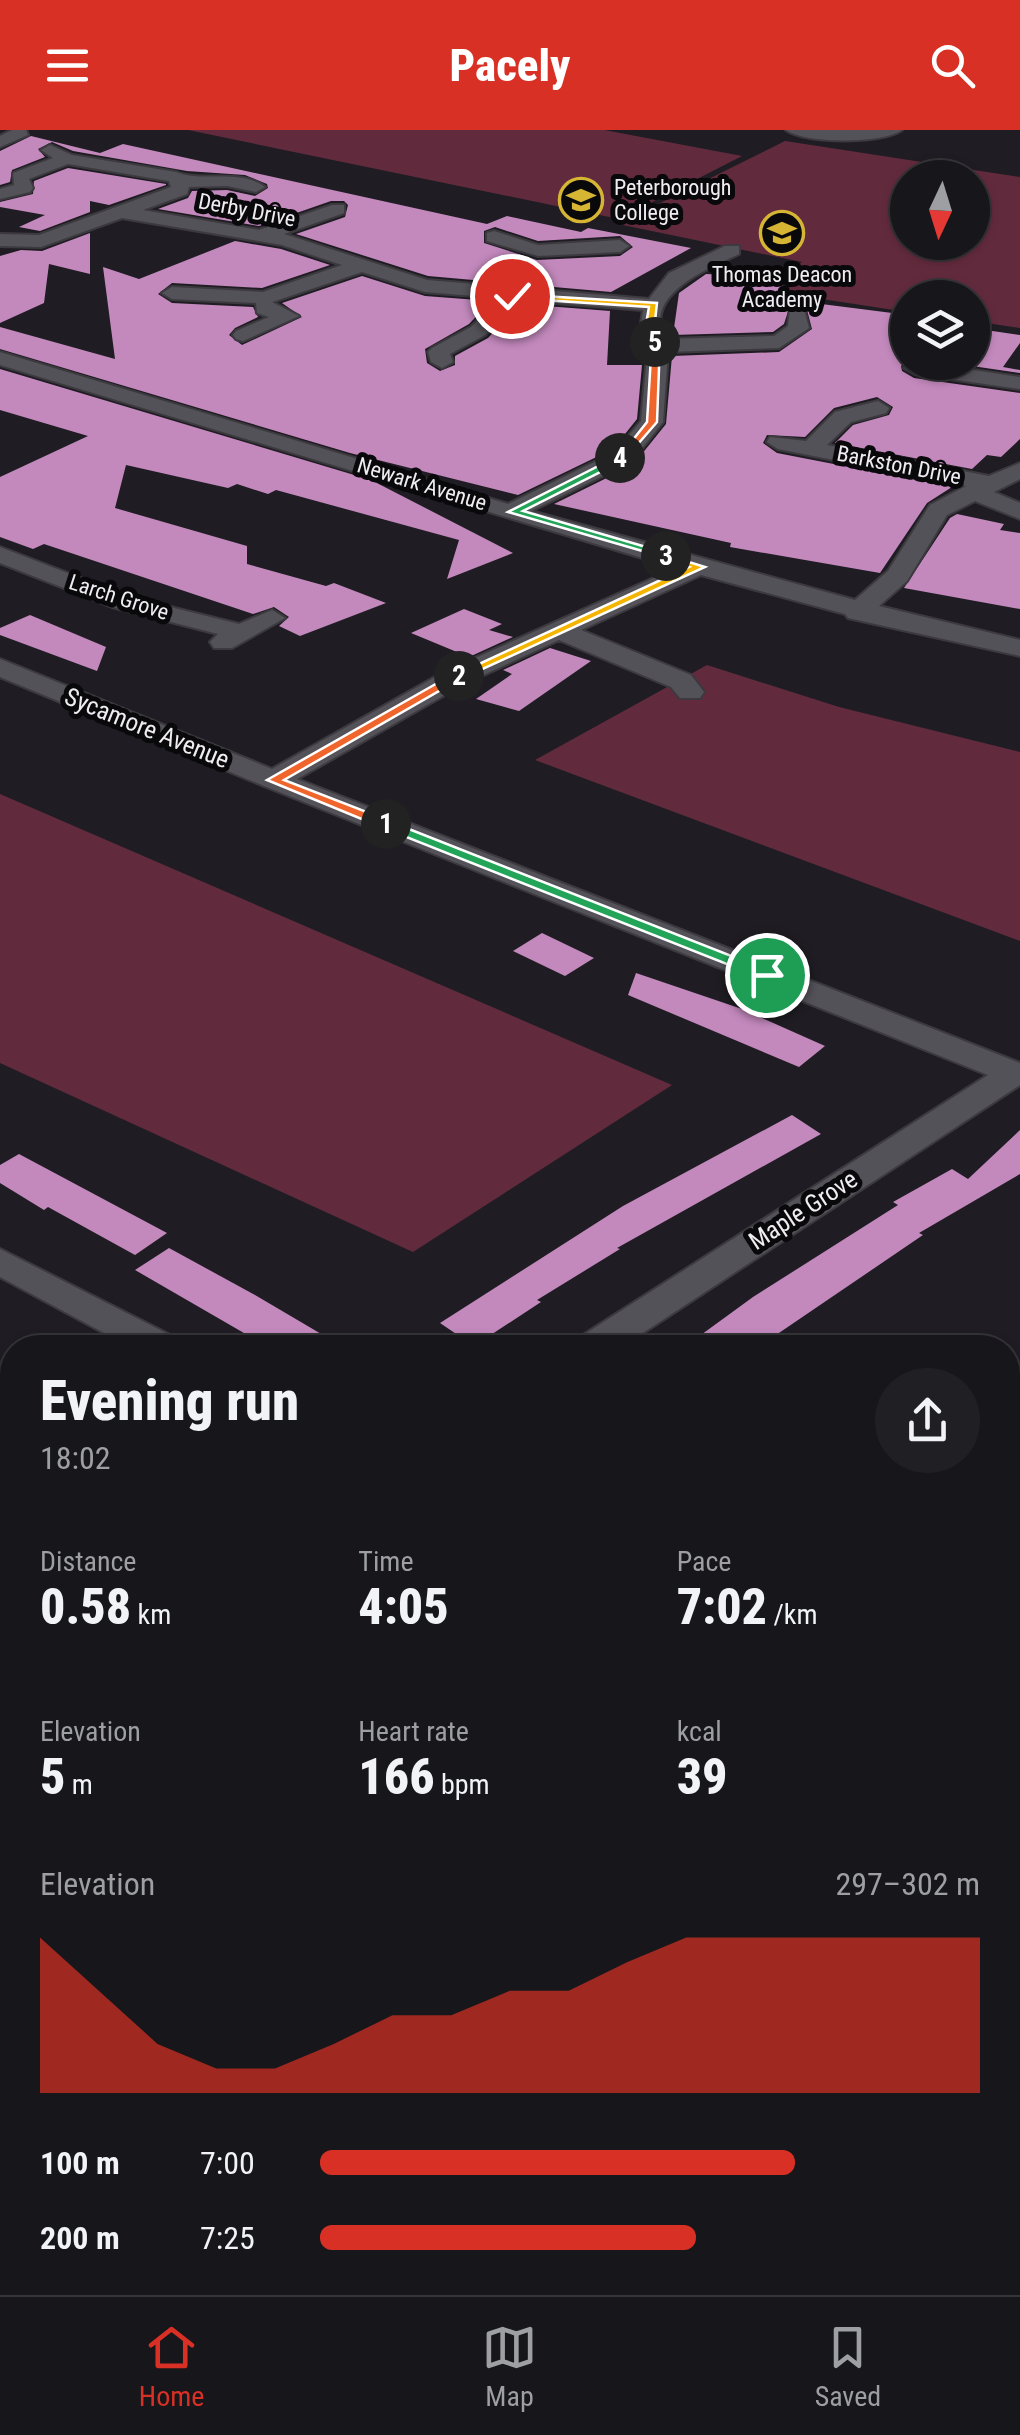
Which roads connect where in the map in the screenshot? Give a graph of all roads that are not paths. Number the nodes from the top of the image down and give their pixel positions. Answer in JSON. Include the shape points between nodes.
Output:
{"nodes":[{"id":1,"x":794,"y":130,"type":"edge"},
{"id":2,"x":894,"y":130,"type":"edge"},
{"id":3,"x":15,"y":131,"type":"edge"},
{"id":4,"x":0,"y":142,"type":"edge"},
{"id":5,"x":9,"y":176,"type":"edge"},
{"id":6,"x":177,"y":182,"type":"junction"},
{"id":7,"x":256,"y":188,"type":"dead end"},
{"id":8,"x":1,"y":194,"type":"edge"},
{"id":9,"x":338,"y":210,"type":"dead end"},
{"id":10,"x":121,"y":212,"type":"junction"},
{"id":11,"x":260,"y":236,"type":"junction"},
{"id":12,"x":499,"y":246,"type":"dead end"},
{"id":13,"x":620,"y":246,"type":"dead end"},
{"id":14,"x":16,"y":247,"type":"edge"},
{"id":15,"x":723,"y":259,"type":"dead end"},
{"id":16,"x":362,"y":265,"type":"junction"},
{"id":17,"x":458,"y":270,"type":"dead end"},
{"id":18,"x":424,"y":286,"type":"junction"},
{"id":19,"x":172,"y":293,"type":"dead end"},
{"id":20,"x":512,"y":296,"type":"junction"},
{"id":21,"x":265,"y":298,"type":"junction"},
{"id":22,"x":654,"y":305,"type":"junction"},
{"id":23,"x":787,"y":334,"type":"dead end"},
{"id":24,"x":243,"y":335,"type":"dead end"},
{"id":25,"x":658,"y":346,"type":"junction"},
{"id":26,"x":0,"y":358,"type":"edge"},
{"id":27,"x":442,"y":362,"type":"dead end"},
{"id":28,"x":990,"y":377,"type":"edge"},
{"id":29,"x":1020,"y":383,"type":"edge"},
{"id":30,"x":878,"y":408,"type":"dead end"},
{"id":31,"x":778,"y":442,"type":"dead end"},
{"id":32,"x":811,"y":448,"type":"junction"},
{"id":33,"x":1020,"y":470,"type":"edge"},
{"id":34,"x":980,"y":487,"type":"junction"},
{"id":35,"x":513,"y":512,"type":"junction"},
{"id":36,"x":1020,"y":512,"type":"edge"},
{"id":37,"x":0,"y":554,"type":"edge"},
{"id":38,"x":699,"y":567,"type":"junction"},
{"id":39,"x":857,"y":612,"type":"junction"},
{"id":40,"x":272,"y":618,"type":"dead end"},
{"id":41,"x":560,"y":631,"type":"junction"},
{"id":42,"x":1020,"y":648,"type":"edge"},
{"id":43,"x":0,"y":667,"type":"edge"},
{"id":44,"x":690,"y":692,"type":"dead end"},
{"id":45,"x":274,"y":780,"type":"junction"},
{"id":46,"x":1017,"y":1074,"type":"edge"},
{"id":47,"x":0,"y":1261,"type":"edge"},
{"id":48,"x":139,"y":1335,"type":"edge"},
{"id":49,"x":611,"y":1335,"type":"edge"}],
"edges":[{"from":1,"to":2,"type":"street","via":[[836,136]]},
{"from":3,"to":4,"type":"street","via":[[20,135]]},
{"from":5,"to":6,"type":"street","name":"Derby Drive","via":[[58,155]]},
{"from":5,"to":8,"type":"street","via":[[24,188]]},
{"from":6,"to":7,"type":"street"},
{"from":6,"to":10,"type":"street","name":"Derby Drive","via":[[180,190]]},
{"from":9,"to":11,"type":"street"},
{"from":10,"to":11,"type":"street","name":"Derby Drive"},
{"from":10,"to":14,"type":"street","name":"Derby Drive"},
{"from":11,"to":16,"type":"street","name":"Derby Drive"},
{"from":12,"to":13,"type":"street"},
{"from":15,"to":22,"type":"street","via":[[676,277]]},
{"from":16,"to":18,"type":"street","name":"Derby Drive"},
{"from":16,"to":21,"type":"street"},
{"from":17,"to":18,"type":"street"},
{"from":18,"to":20,"type":"street","name":"Derby Drive"},
{"from":19,"to":21,"type":"street"},
{"from":20,"to":22,"type":"street","name":"Derby Drive"},
{"from":20,"to":27,"type":"street","via":[[478,331],[439,352]]},
{"from":21,"to":24,"type":"street","via":[[264,310],[289,316]]},
{"from":22,"to":25,"type":"street","via":[[650,330]]},
{"from":23,"to":25,"type":"street"},
{"from":25,"to":35,"type":"street","via":[[652,422],[623,457]]},
{"from":26,"to":35,"type":"street","name":"Newark Avenue"},
{"from":28,"to":29,"type":"street"},
{"from":30,"to":32,"type":"street","via":[[843,418]]},
{"from":31,"to":32,"type":"street","name":"Barkston Drive"},
{"from":32,"to":34,"type":"street","name":"Barkston Drive"},
{"from":33,"to":34,"type":"street","name":"Barkston Drive"},
{"from":34,"to":36,"type":"street"},
{"from":34,"to":39,"type":"street","name":"Barkston Drive","via":[[938,510],[898,576]]},
{"from":35,"to":38,"type":"street","name":"Newark Avenue"},
{"from":37,"to":40,"type":"street","name":"Larch Grove","via":[[231,637]]},
{"from":38,"to":39,"type":"street","name":"Newark Avenue"},
{"from":38,"to":41,"type":"street"},
{"from":39,"to":42,"type":"street","name":"Newark Avenue"},
{"from":41,"to":44,"type":"street","via":[[681,681]]},
{"from":41,"to":45,"type":"street","via":[[454,678]]},
{"from":43,"to":45,"type":"street","name":"Sycamore Avenue"},
{"from":45,"to":46,"type":"street","name":"Sycamore Avenue"},
{"from":46,"to":49,"type":"street","name":"Maple Grove"},
{"from":47,"to":48,"type":"street"}]}
